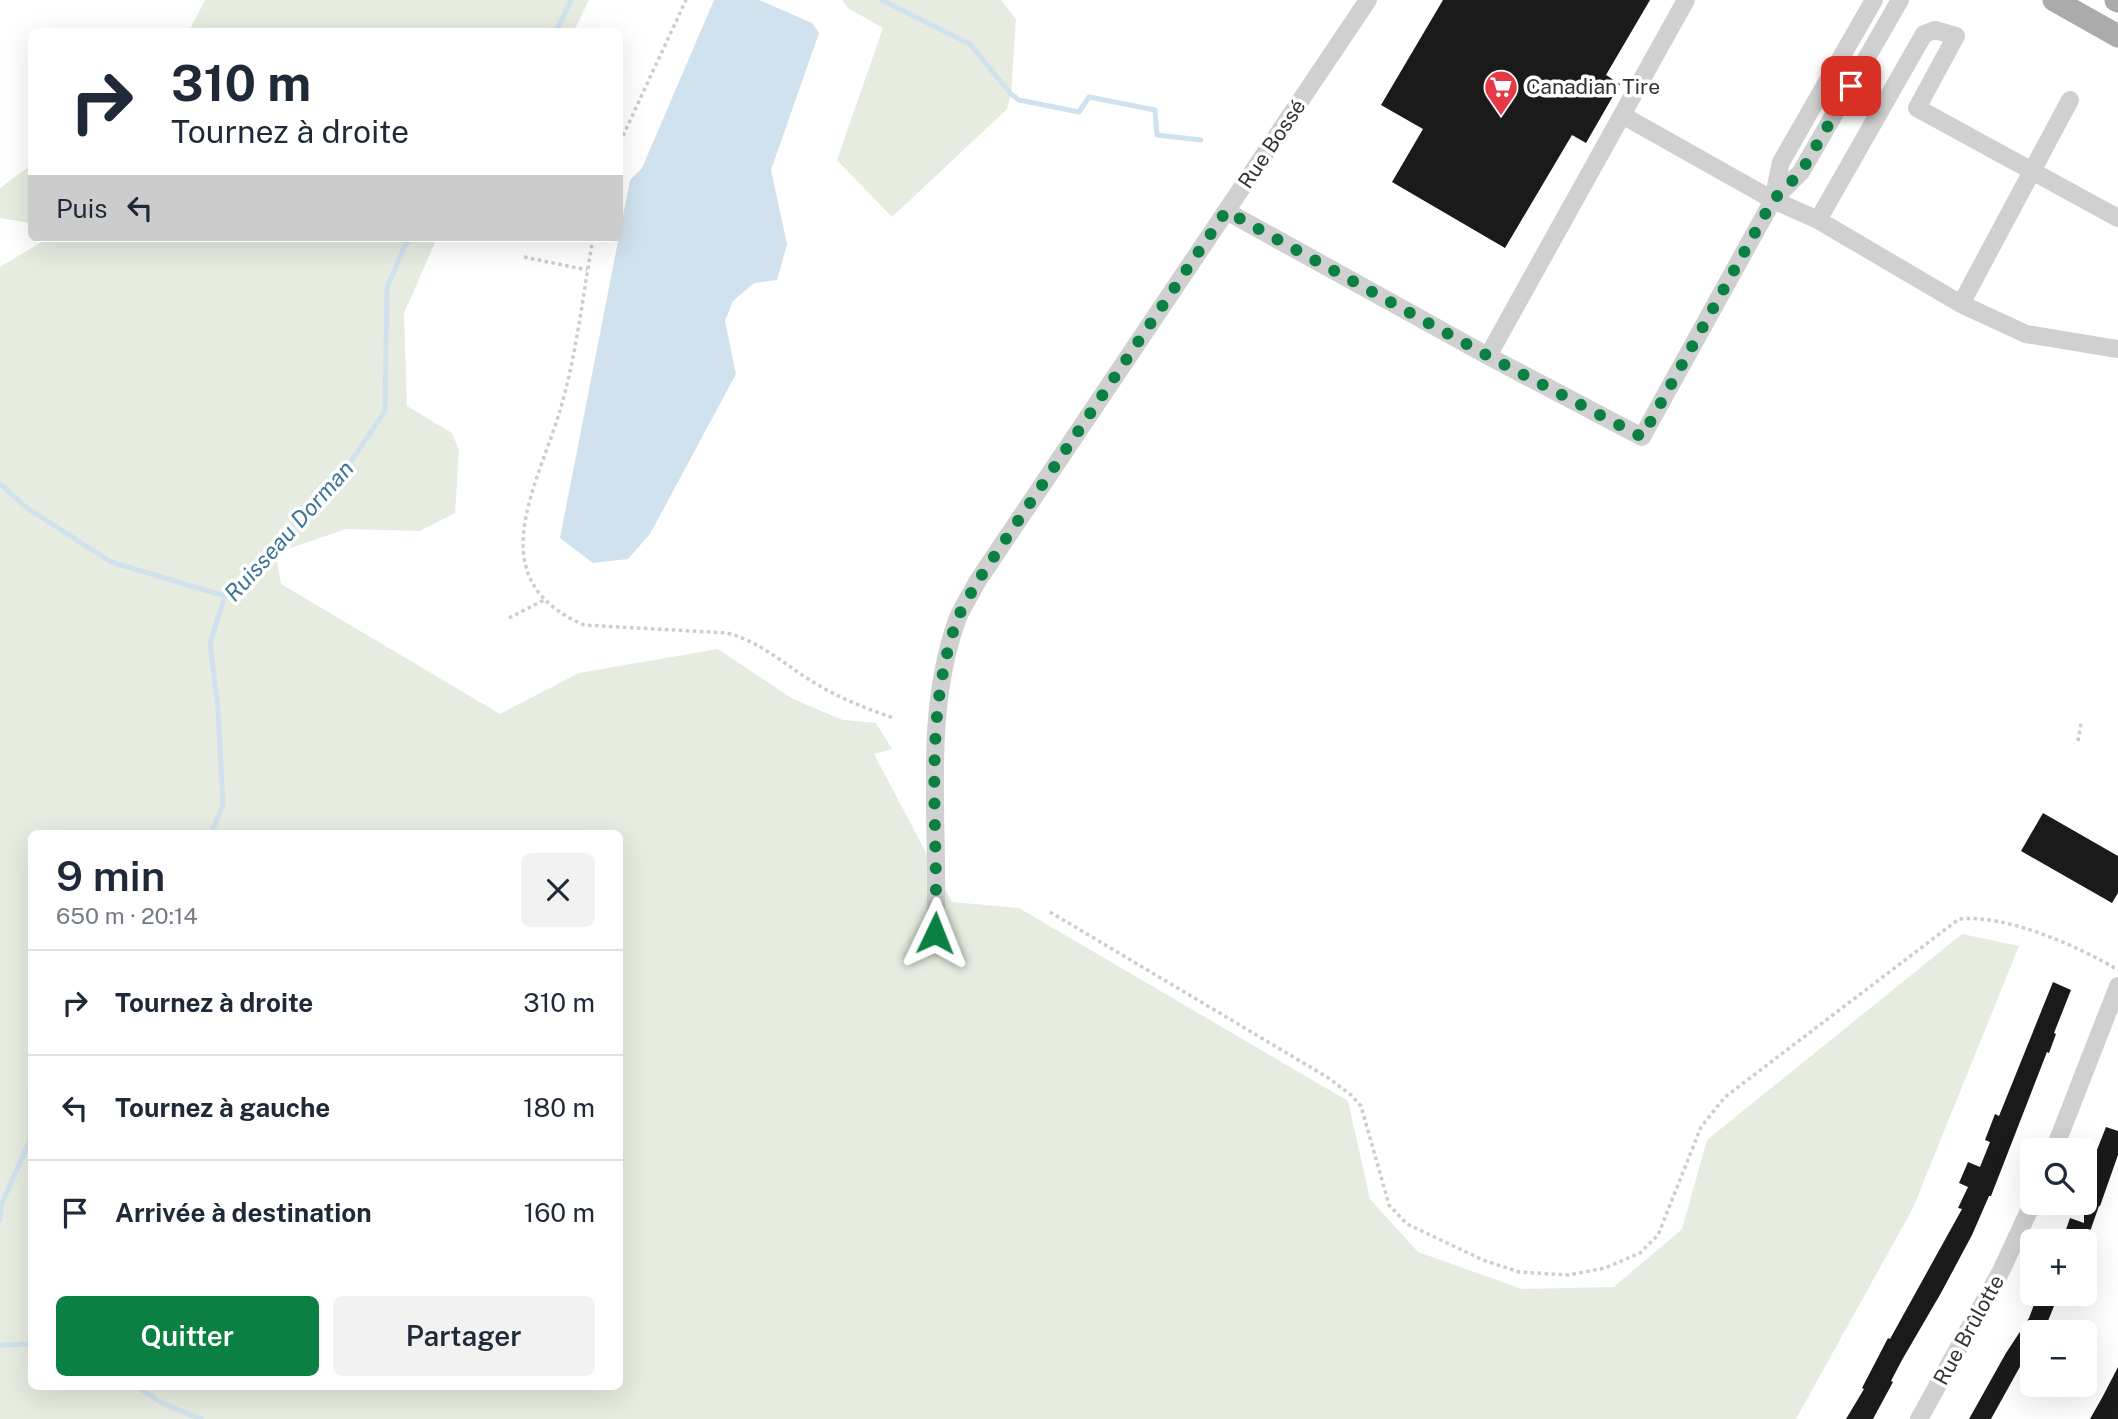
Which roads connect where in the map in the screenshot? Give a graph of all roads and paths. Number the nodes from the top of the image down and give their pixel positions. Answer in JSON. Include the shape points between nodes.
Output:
{"nodes":[{"id":1,"x":686,"y":0,"type":"edge"},
{"id":2,"x":1368,"y":0,"type":"edge"},
{"id":3,"x":1686,"y":0,"type":"edge"},
{"id":4,"x":1874,"y":0,"type":"edge"},
{"id":5,"x":1900,"y":0,"type":"edge"},
{"id":6,"x":2054,"y":0,"type":"edge"},
{"id":7,"x":2118,"y":36,"type":"edge"},
{"id":8,"x":2070,"y":100,"type":"dead end"},
{"id":9,"x":1622,"y":116,"type":"junction"},
{"id":10,"x":623,"y":136,"type":"edge"},
{"id":11,"x":2032,"y":171,"type":"junction"},
{"id":12,"x":1773,"y":200,"type":"junction"},
{"id":13,"x":1226,"y":211,"type":"junction"},
{"id":14,"x":2118,"y":218,"type":"edge"},
{"id":15,"x":1818,"y":220,"type":"junction"},
{"id":16,"x":592,"y":242,"type":"edge"},
{"id":17,"x":524,"y":257,"type":"dead end"},
{"id":18,"x":587,"y":270,"type":"junction"},
{"id":19,"x":1961,"y":304,"type":"junction"},
{"id":20,"x":2118,"y":349,"type":"edge"},
{"id":21,"x":1488,"y":356,"type":"junction"},
{"id":22,"x":544,"y":600,"type":"junction"},
{"id":23,"x":509,"y":618,"type":"dead end"},
{"id":24,"x":894,"y":718,"type":"dead end"},
{"id":25,"x":2081,"y":723,"type":"dead end"},
{"id":26,"x":2078,"y":741,"type":"dead end"},
{"id":27,"x":1050,"y":912,"type":"dead end"},
{"id":28,"x":935,"y":933,"type":"dead end"},
{"id":29,"x":2118,"y":970,"type":"edge"},
{"id":30,"x":2118,"y":986,"type":"edge"},
{"id":31,"x":2058,"y":1138,"type":"edge"},
{"id":32,"x":2027,"y":1215,"type":"edge"},
{"id":33,"x":1919,"y":1419,"type":"edge"}],
"edges":[{"from":1,"to":10,"type":"path"},
{"from":2,"to":13,"type":"street","name":"Rue Bossé"},
{"from":3,"to":9,"type":"street"},
{"from":4,"to":12,"type":"street","via":[[1781,162]]},
{"from":5,"to":12,"type":"street","via":[[1801,172]]},
{"from":6,"to":7,"type":"main road"},
{"from":8,"to":11,"type":"street"},
{"from":9,"to":12,"type":"street"},
{"from":9,"to":21,"type":"street"},
{"from":11,"to":14,"type":"street"},
{"from":11,"to":15,"type":"street","via":[[1917,108],[1956,36],[1935,30],[1924,34]]},
{"from":11,"to":19,"type":"street"},
{"from":12,"to":15,"type":"street"},
{"from":12,"to":21,"type":"street","via":[[1642,437]]},
{"from":13,"to":21,"type":"street"},
{"from":13,"to":28,"type":"street","name":"Rue Bossé","via":[[977,582],[958,619],[937,696]]},
{"from":15,"to":19,"type":"street"},
{"from":16,"to":18,"type":"path"},
{"from":17,"to":18,"type":"path"},
{"from":18,"to":22,"type":"path","via":[[561,407],[524,519],[522,547],[529,575]]},
{"from":19,"to":20,"type":"street","via":[[2026,334]]},
{"from":22,"to":23,"type":"path"},
{"from":22,"to":24,"type":"path","via":[[562,616],[584,625],[747,638],[816,684],[853,704]]},
{"from":25,"to":26,"type":"path"},
{"from":27,"to":29,"type":"path","via":[[1351,1095],[1361,1106],[1389,1205],[1407,1224],[1519,1272],[1569,1275],[1640,1254],[1658,1235],[1701,1127],[1725,1097],[1959,919],[2027,929]]},
{"from":30,"to":31,"type":"street"},
{"from":32,"to":33,"type":"street","name":"Rue Brûlotte"}]}
